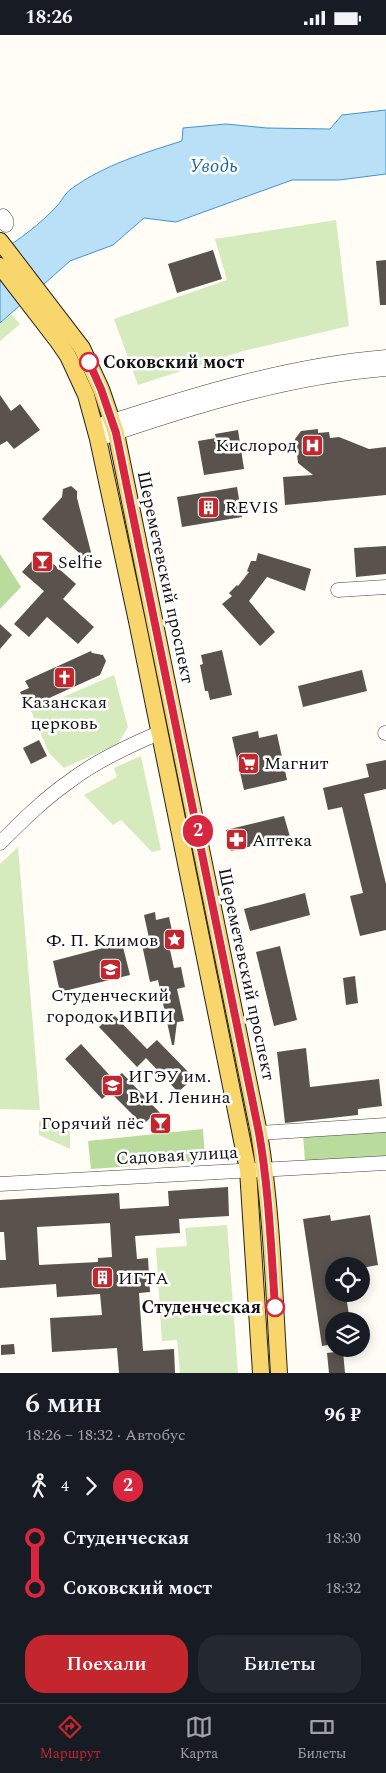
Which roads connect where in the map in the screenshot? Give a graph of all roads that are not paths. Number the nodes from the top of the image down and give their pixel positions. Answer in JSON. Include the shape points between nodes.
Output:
{"nodes":[{"id":1,"x":0,"y":241,"type":"edge"},
{"id":2,"x":0,"y":266,"type":"edge"},
{"id":3,"x":63,"y":336,"type":"junction"},
{"id":4,"x":386,"y":357,"type":"edge"},
{"id":5,"x":386,"y":369,"type":"edge"},
{"id":6,"x":114,"y":427,"type":"junction"},
{"id":7,"x":96,"y":433,"type":"junction"},
{"id":8,"x":386,"y":587,"type":"edge"},
{"id":9,"x":338,"y":590,"type":"dead end"},
{"id":10,"x":176,"y":729,"type":"junction"},
{"id":11,"x":159,"y":733,"type":"junction"},
{"id":12,"x":0,"y":843,"type":"edge"},
{"id":13,"x":386,"y":1125,"type":"edge"},
{"id":14,"x":259,"y":1133,"type":"junction"},
{"id":15,"x":386,"y":1163,"type":"edge"},
{"id":16,"x":265,"y":1169,"type":"junction"},
{"id":17,"x":248,"y":1170,"type":"junction"},
{"id":18,"x":0,"y":1184,"type":"edge"},
{"id":19,"x":261,"y":1373,"type":"edge"},
{"id":20,"x":279,"y":1373,"type":"edge"}],
"edges":[{"from":1,"to":3,"type":"main road"},
{"from":2,"to":3,"type":"main road"},
{"from":3,"to":6,"type":"main road","name":"Шереметевский проспект","via":[[82,348]]},
{"from":3,"to":7,"type":"main road","via":[[68,356],[86,395]]},
{"from":4,"to":6,"type":"street","via":[[311,367],[242,382],[189,397]]},
{"from":5,"to":6,"type":"street","via":[[313,379]]},
{"from":6,"to":7,"type":"street"},
{"from":6,"to":10,"type":"main road","name":"Шереметевский проспект"},
{"from":7,"to":11,"type":"main road"},
{"from":8,"to":9,"type":"street"},
{"from":10,"to":11,"type":"main road"},
{"from":10,"to":14,"type":"main road","name":"Шереметевский проспект"},
{"from":11,"to":12,"type":"street","via":[[70,780]]},
{"from":11,"to":17,"type":"main road"},
{"from":13,"to":14,"type":"street","name":"Садовая улица"},
{"from":14,"to":16,"type":"main road","name":"Шереметевский проспект"},
{"from":15,"to":16,"type":"street","name":"Садовая улица"},
{"from":16,"to":17,"type":"street","name":"Садовая улица"},
{"from":16,"to":20,"type":"main road","name":"Шереметевский проспект"},
{"from":17,"to":18,"type":"street","name":"Садовая улица"},
{"from":17,"to":19,"type":"main road"}]}
